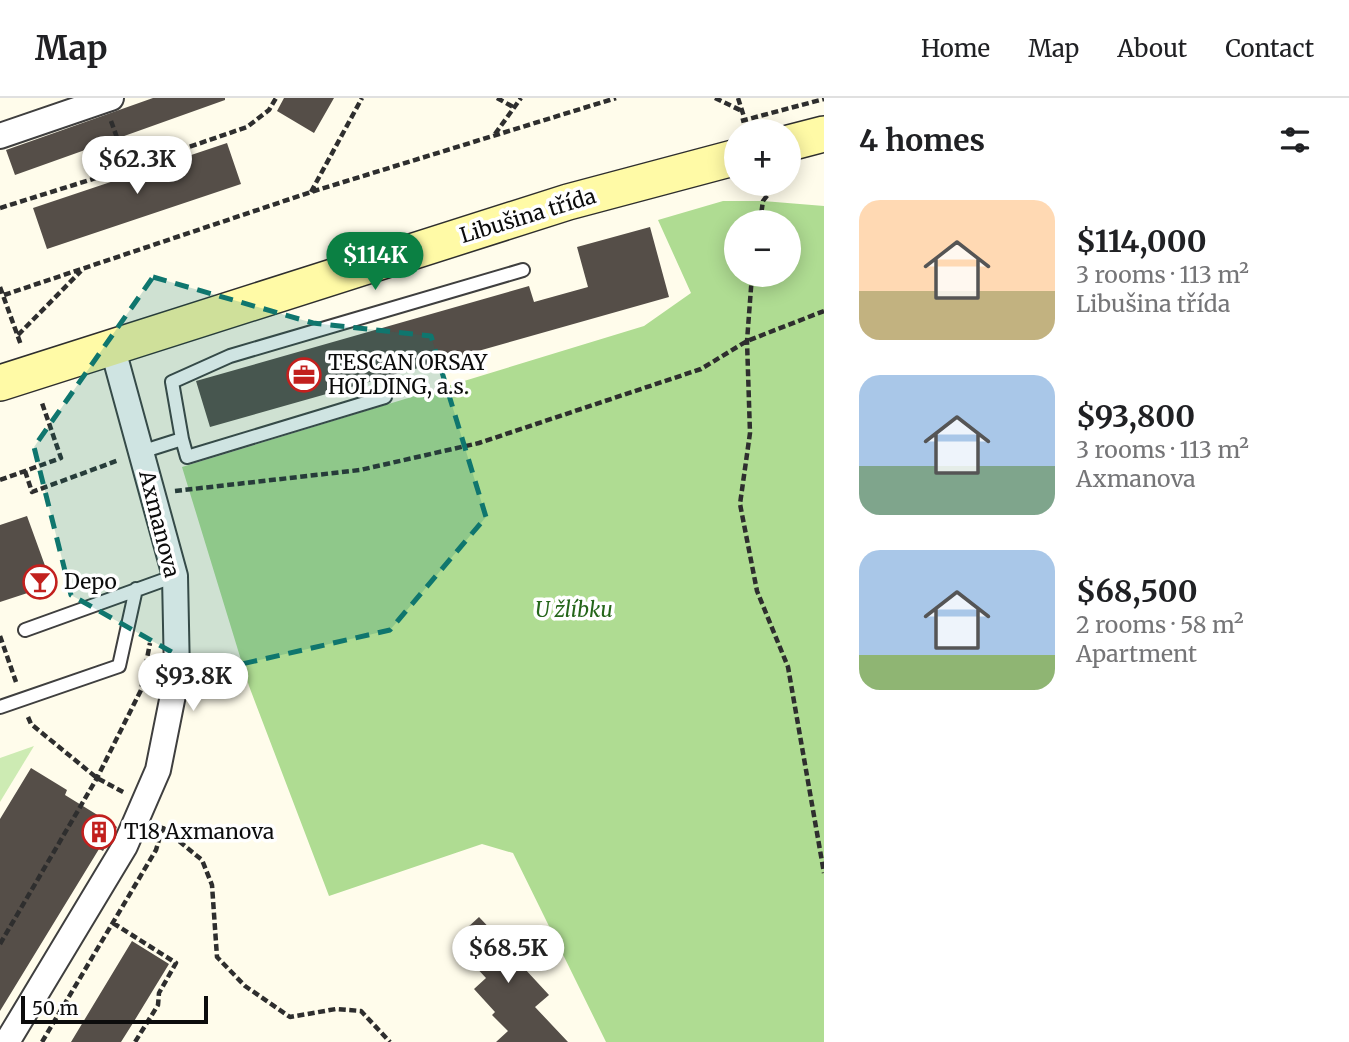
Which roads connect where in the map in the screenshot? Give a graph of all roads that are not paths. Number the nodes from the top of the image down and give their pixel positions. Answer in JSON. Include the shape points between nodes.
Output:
{"nodes":[{"id":1,"x":111,"y":98,"type":"edge"},
{"id":2,"x":824,"y":134,"type":"edge"},
{"id":3,"x":0,"y":136,"type":"edge"},
{"id":4,"x":801,"y":140,"type":"edge"},
{"id":5,"x":724,"y":160,"type":"edge"},
{"id":6,"x":523,"y":270,"type":"dead end"},
{"id":7,"x":112,"y":346,"type":"junction"},
{"id":8,"x":0,"y":383,"type":"edge"},
{"id":9,"x":385,"y":397,"type":"dead end"},
{"id":10,"x":182,"y":439,"type":"junction"},
{"id":11,"x":141,"y":452,"type":"junction"},
{"id":12,"x":175,"y":576,"type":"junction"},
{"id":13,"x":136,"y":589,"type":"junction"},
{"id":14,"x":25,"y":630,"type":"dead end"},
{"id":15,"x":0,"y":708,"type":"edge"},
{"id":16,"x":7,"y":1042,"type":"edge"}],
"edges":[{"from":1,"to":3,"type":"street"},
{"from":2,"to":4,"type":"street"},
{"from":5,"to":7,"type":"street","name":"Libušina třída","via":[[568,202]]},
{"from":6,"to":10,"type":"lane","via":[[230,356],[172,382]]},
{"from":7,"to":8,"type":"street","name":"Libušina třída"},
{"from":7,"to":11,"type":"street","name":"Axmanova"},
{"from":9,"to":10,"type":"lane","via":[[187,457]]},
{"from":10,"to":11,"type":"lane"},
{"from":11,"to":12,"type":"street","name":"Axmanova"},
{"from":12,"to":13,"type":"lane"},
{"from":12,"to":16,"type":"street","name":"Axmanova","via":[[177,675],[158,770],[125,846]]},
{"from":13,"to":14,"type":"lane"},
{"from":13,"to":15,"type":"lane","via":[[119,666]]}]}
